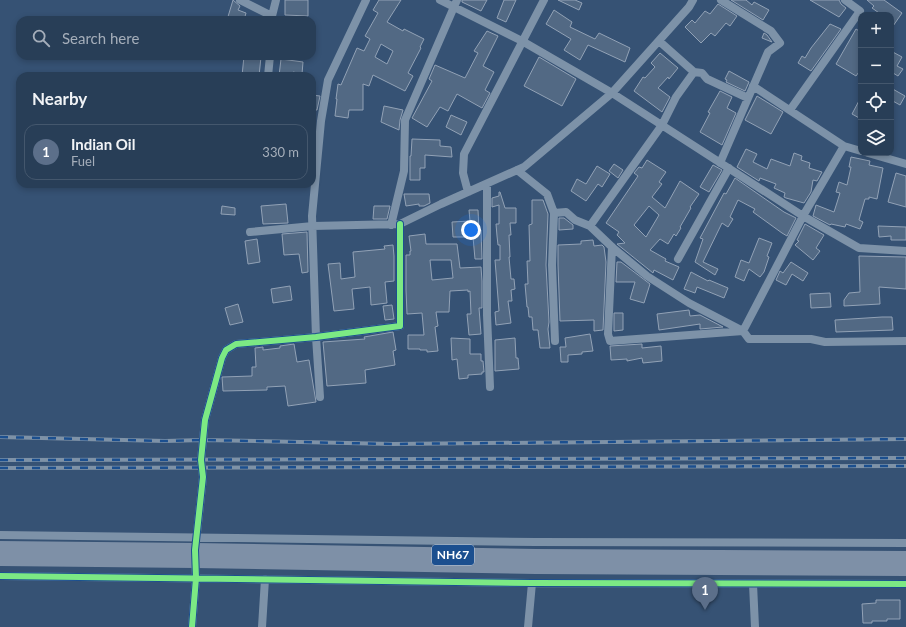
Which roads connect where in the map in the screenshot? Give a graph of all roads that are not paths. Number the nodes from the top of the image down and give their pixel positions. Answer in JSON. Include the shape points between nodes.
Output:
{"nodes":[{"id":1,"x":240,"y":0,"type":"edge"},
{"id":2,"x":276,"y":0,"type":"edge"},
{"id":3,"x":366,"y":0,"type":"edge"},
{"id":4,"x":440,"y":0,"type":"edge"},
{"id":5,"x":544,"y":0,"type":"edge"},
{"id":6,"x":693,"y":0,"type":"edge"},
{"id":7,"x":721,"y":0,"type":"edge"},
{"id":8,"x":845,"y":0,"type":"edge"},
{"id":9,"x":455,"y":3,"type":"edge"},
{"id":10,"x":268,"y":16,"type":"edge"},
{"id":11,"x":272,"y":16,"type":"edge"},
{"id":12,"x":522,"y":41,"type":"junction"},
{"id":13,"x":659,"y":41,"type":"junction"},
{"id":14,"x":270,"y":60,"type":"edge"},
{"id":15,"x":268,"y":72,"type":"edge"},
{"id":16,"x":694,"y":72,"type":"junction"},
{"id":17,"x":753,"y":86,"type":"junction"},
{"id":18,"x":612,"y":93,"type":"junction"},
{"id":19,"x":748,"y":98,"type":"junction"},
{"id":20,"x":790,"y":110,"type":"junction"},
{"id":21,"x":662,"y":126,"type":"junction"},
{"id":22,"x":844,"y":146,"type":"junction"},
{"id":23,"x":858,"y":150,"type":"edge"},
{"id":24,"x":878,"y":156,"type":"edge"},
{"id":25,"x":720,"y":163,"type":"junction"},
{"id":26,"x":906,"y":164,"type":"edge"},
{"id":27,"x":729,"y":168,"type":"junction"},
{"id":28,"x":517,"y":170,"type":"junction"},
{"id":29,"x":316,"y":174,"type":"edge"},
{"id":30,"x":487,"y":184,"type":"junction"},
{"id":31,"x":315,"y":188,"type":"edge"},
{"id":32,"x":468,"y":192,"type":"junction"},
{"id":33,"x":554,"y":213,"type":"junction"},
{"id":34,"x":803,"y":216,"type":"junction"},
{"id":35,"x":400,"y":224,"type":"junction"},
{"id":36,"x":313,"y":226,"type":"junction"},
{"id":37,"x":391,"y":226,"type":"junction"},
{"id":38,"x":590,"y":226,"type":"junction"},
{"id":39,"x":250,"y":232,"type":"dead end"},
{"id":40,"x":612,"y":247,"type":"junction"},
{"id":41,"x":906,"y":251,"type":"edge"},
{"id":42,"x":678,"y":259,"type":"dead end"},
{"id":43,"x":743,"y":331,"type":"junction"},
{"id":44,"x":316,"y":337,"type":"junction"},
{"id":45,"x":555,"y":341,"type":"dead end"},
{"id":46,"x":906,"y":341,"type":"edge"},
{"id":47,"x":490,"y":387,"type":"dead end"},
{"id":48,"x":320,"y":397,"type":"dead end"},
{"id":49,"x":0,"y":535,"type":"edge"},
{"id":50,"x":906,"y":543,"type":"edge"},
{"id":51,"x":0,"y":548,"type":"edge"},
{"id":52,"x":195,"y":549,"type":"junction"},
{"id":53,"x":906,"y":558,"type":"edge"},
{"id":54,"x":0,"y":559,"type":"edge"},
{"id":55,"x":906,"y":568,"type":"edge"},
{"id":56,"x":0,"y":576,"type":"edge"},
{"id":57,"x":196,"y":578,"type":"junction"},
{"id":58,"x":265,"y":579,"type":"junction"},
{"id":59,"x":532,"y":583,"type":"junction"},
{"id":60,"x":753,"y":584,"type":"junction"},
{"id":61,"x":906,"y":584,"type":"edge"},
{"id":62,"x":192,"y":627,"type":"edge"},
{"id":63,"x":262,"y":627,"type":"edge"},
{"id":64,"x":528,"y":627,"type":"edge"},
{"id":65,"x":755,"y":627,"type":"edge"}],
"edges":[{"from":1,"to":10,"type":"street"},
{"from":2,"to":11,"type":"street"},
{"from":3,"to":29,"type":"street","via":[[328,80]]},
{"from":4,"to":9,"type":"street"},
{"from":5,"to":12,"type":"street"},
{"from":6,"to":13,"type":"street"},
{"from":7,"to":17,"type":"street","via":[[771,31],[780,43],[768,52]]},
{"from":8,"to":20,"type":"street","via":[[860,11]]},
{"from":9,"to":12,"type":"street"},
{"from":9,"to":37,"type":"street","via":[[405,120],[404,172]]},
{"from":12,"to":18,"type":"street"},
{"from":12,"to":32,"type":"street","via":[[464,154],[463,173]]},
{"from":13,"to":16,"type":"street"},
{"from":13,"to":18,"type":"street"},
{"from":14,"to":15,"type":"street"},
{"from":16,"to":19,"type":"street"},
{"from":16,"to":21,"type":"street","via":[[676,97]]},
{"from":17,"to":19,"type":"street"},
{"from":17,"to":20,"type":"street"},
{"from":18,"to":21,"type":"street"},
{"from":18,"to":28,"type":"street","via":[[524,167]]},
{"from":19,"to":25,"type":"street"},
{"from":20,"to":22,"type":"street"},
{"from":21,"to":25,"type":"street"},
{"from":21,"to":38,"type":"street"},
{"from":22,"to":23,"type":"street"},
{"from":22,"to":34,"type":"street"},
{"from":24,"to":26,"type":"street"},
{"from":25,"to":27,"type":"street"},
{"from":27,"to":34,"type":"street"},
{"from":27,"to":42,"type":"street"},
{"from":28,"to":30,"type":"street"},
{"from":28,"to":33,"type":"street","via":[[547,194]]},
{"from":30,"to":32,"type":"street"},
{"from":30,"to":47,"type":"street"},
{"from":31,"to":36,"type":"street"},
{"from":32,"to":35,"type":"street"},
{"from":33,"to":38,"type":"street","via":[[566,212],[575,220]]},
{"from":33,"to":45,"type":"street","via":[[552,265]]},
{"from":34,"to":41,"type":"street","via":[[860,248]]},
{"from":34,"to":43,"type":"street"},
{"from":35,"to":37,"type":"street"},
{"from":35,"to":44,"type":"street","via":[[400,326]]},
{"from":36,"to":37,"type":"street"},
{"from":36,"to":39,"type":"street"},
{"from":36,"to":44,"type":"street"},
{"from":38,"to":40,"type":"street"},
{"from":40,"to":43,"type":"street","via":[[647,276],[689,303]]},
{"from":40,"to":43,"type":"street","via":[[608,334],[610,341]]},
{"from":43,"to":46,"type":"street","via":[[749,339],[811,339],[825,342]]},
{"from":44,"to":48,"type":"street"},
{"from":44,"to":52,"type":"street","via":[[236,344],[226,350],[205,420],[203,478]]},
{"from":49,"to":52,"type":"street"},
{"from":50,"to":52,"type":"street","via":[[575,542]]},
{"from":51,"to":52,"type":"highway","number":"NH67"},
{"from":52,"to":53,"type":"highway","number":"NH67","via":[[544,556]]},
{"from":52,"to":54,"type":"highway","number":"NH67"},
{"from":52,"to":55,"type":"highway","number":"NH67","via":[[536,567]]},
{"from":52,"to":57,"type":"street"},
{"from":56,"to":57,"type":"street"},
{"from":57,"to":58,"type":"street"},
{"from":57,"to":62,"type":"street"},
{"from":58,"to":59,"type":"street"},
{"from":58,"to":63,"type":"street"},
{"from":59,"to":60,"type":"street"},
{"from":59,"to":64,"type":"street"},
{"from":60,"to":61,"type":"street"},
{"from":60,"to":65,"type":"street"}]}
